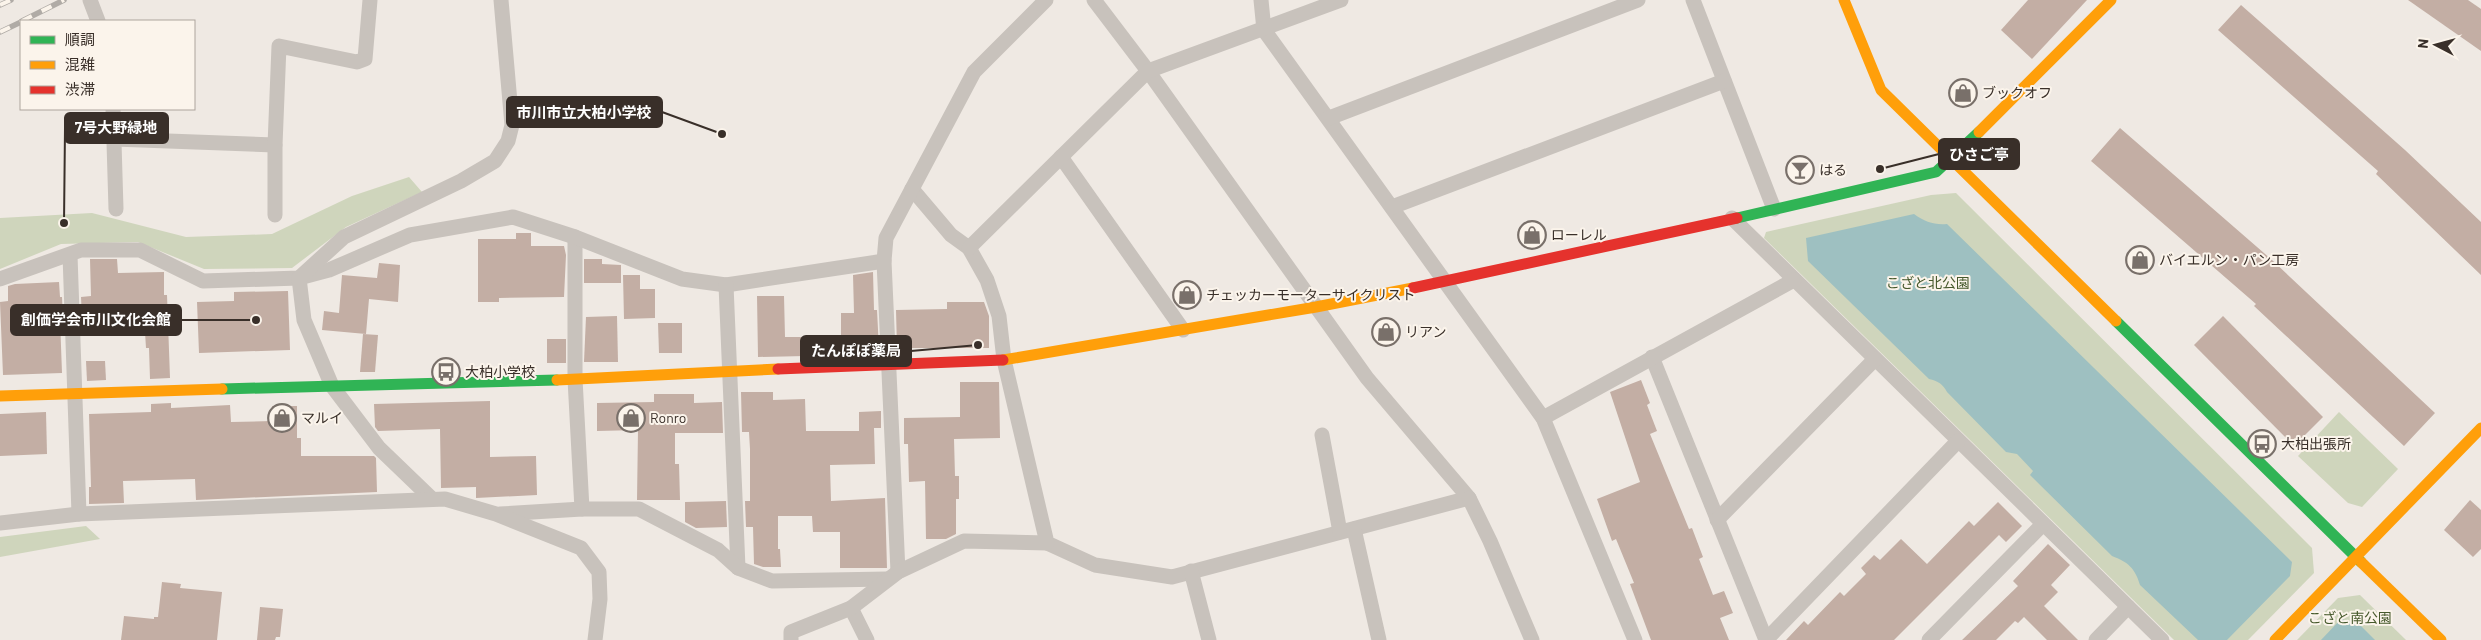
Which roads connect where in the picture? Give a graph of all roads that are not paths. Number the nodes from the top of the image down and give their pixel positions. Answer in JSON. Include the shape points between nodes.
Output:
{"nodes":[{"id":1,"x":370,"y":0,"type":"edge"},
{"id":2,"x":501,"y":0,"type":"edge"},
{"id":3,"x":1046,"y":0,"type":"edge"},
{"id":4,"x":1094,"y":0,"type":"edge"},
{"id":5,"x":1261,"y":0,"type":"edge"},
{"id":6,"x":1341,"y":0,"type":"edge"},
{"id":7,"x":1638,"y":0,"type":"edge"},
{"id":8,"x":1693,"y":0,"type":"edge"},
{"id":9,"x":1844,"y":0,"type":"edge"},
{"id":10,"x":2111,"y":0,"type":"edge"},
{"id":11,"x":1264,"y":30,"type":"junction"},
{"id":12,"x":1148,"y":71,"type":"junction"},
{"id":13,"x":1724,"y":81,"type":"junction"},
{"id":14,"x":113,"y":110,"type":"edge"},
{"id":15,"x":1329,"y":118,"type":"junction"},
{"id":16,"x":114,"y":139,"type":"junction"},
{"id":17,"x":275,"y":146,"type":"junction"},
{"id":18,"x":1061,"y":157,"type":"junction"},
{"id":19,"x":1951,"y":160,"type":"junction"},
{"id":20,"x":912,"y":189,"type":"junction"},
{"id":21,"x":1392,"y":207,"type":"junction"},
{"id":22,"x":116,"y":209,"type":"dead end"},
{"id":23,"x":1774,"y":210,"type":"junction"},
{"id":24,"x":275,"y":215,"type":"dead end"},
{"id":25,"x":1732,"y":218,"type":"junction"},
{"id":26,"x":575,"y":237,"type":"junction"},
{"id":27,"x":969,"y":248,"type":"junction"},
{"id":28,"x":70,"y":255,"type":"junction"},
{"id":29,"x":884,"y":261,"type":"junction"},
{"id":30,"x":300,"y":278,"type":"junction"},
{"id":31,"x":0,"y":279,"type":"edge"},
{"id":32,"x":1794,"y":280,"type":"junction"},
{"id":33,"x":1445,"y":282,"type":"junction"},
{"id":34,"x":726,"y":285,"type":"junction"},
{"id":35,"x":1316,"y":307,"type":"junction"},
{"id":36,"x":1184,"y":330,"type":"junction"},
{"id":37,"x":1652,"y":357,"type":"junction"},
{"id":38,"x":1876,"y":359,"type":"junction"},
{"id":39,"x":1004,"y":360,"type":"junction"},
{"id":40,"x":888,"y":365,"type":"junction"},
{"id":41,"x":731,"y":370,"type":"junction"},
{"id":42,"x":575,"y":379,"type":"junction"},
{"id":43,"x":332,"y":386,"type":"junction"},
{"id":44,"x":74,"y":393,"type":"junction"},
{"id":45,"x":0,"y":396,"type":"edge"},
{"id":46,"x":1543,"y":418,"type":"junction"},
{"id":47,"x":2481,"y":428,"type":"edge"},
{"id":48,"x":1322,"y":435,"type":"dead end"},
{"id":49,"x":1958,"y":440,"type":"junction"},
{"id":50,"x":1469,"y":498,"type":"junction"},
{"id":51,"x":432,"y":499,"type":"junction"},
{"id":52,"x":582,"y":509,"type":"junction"},
{"id":53,"x":79,"y":514,"type":"junction"},
{"id":54,"x":496,"y":514,"type":"junction"},
{"id":55,"x":1717,"y":520,"type":"junction"},
{"id":56,"x":0,"y":523,"type":"edge"},
{"id":57,"x":2043,"y":524,"type":"junction"},
{"id":58,"x":1347,"y":531,"type":"junction"},
{"id":59,"x":1047,"y":543,"type":"junction"},
{"id":60,"x":2355,"y":556,"type":"junction"},
{"id":61,"x":738,"y":568,"type":"junction"},
{"id":62,"x":1192,"y":571,"type":"junction"},
{"id":63,"x":892,"y":576,"type":"junction"},
{"id":64,"x":2128,"y":607,"type":"junction"},
{"id":65,"x":851,"y":608,"type":"junction"},
{"id":66,"x":595,"y":640,"type":"edge"},
{"id":67,"x":791,"y":640,"type":"edge"},
{"id":68,"x":867,"y":640,"type":"edge"},
{"id":69,"x":1209,"y":640,"type":"edge"},
{"id":70,"x":1379,"y":640,"type":"edge"},
{"id":71,"x":1532,"y":640,"type":"edge"},
{"id":72,"x":1635,"y":640,"type":"edge"},
{"id":73,"x":1766,"y":640,"type":"edge"},
{"id":74,"x":1929,"y":640,"type":"edge"},
{"id":75,"x":2096,"y":640,"type":"edge"},
{"id":76,"x":2162,"y":640,"type":"edge"},
{"id":77,"x":2276,"y":640,"type":"edge"},
{"id":78,"x":2441,"y":640,"type":"edge"}],
"edges":[{"from":1,"to":17,"type":"street","via":[[365,59],[356,62],[280,46]]},
{"from":2,"to":30,"type":"street","via":[[512,125],[501,154],[461,180],[344,237]]},
{"from":3,"to":20,"type":"street","via":[[974,72]]},
{"from":4,"to":12,"type":"street"},
{"from":5,"to":11,"type":"street"},
{"from":6,"to":11,"type":"street"},
{"from":7,"to":15,"type":"street"},
{"from":8,"to":13,"type":"street"},
{"from":9,"to":19,"type":"street","via":[[1881,90]]},
{"from":10,"to":19,"type":"street"},
{"from":11,"to":12,"type":"street"},
{"from":11,"to":15,"type":"street"},
{"from":12,"to":18,"type":"street"},
{"from":12,"to":35,"type":"street"},
{"from":13,"to":21,"type":"street"},
{"from":13,"to":23,"type":"street"},
{"from":14,"to":16,"type":"street"},
{"from":15,"to":21,"type":"street"},
{"from":16,"to":17,"type":"street"},
{"from":16,"to":22,"type":"street"},
{"from":17,"to":24,"type":"street"},
{"from":18,"to":27,"type":"street"},
{"from":18,"to":36,"type":"street"},
{"from":19,"to":23,"type":"street","via":[[1936,172],[1920,177]]},
{"from":19,"to":60,"type":"street"},
{"from":20,"to":27,"type":"street","via":[[951,235]]},
{"from":20,"to":29,"type":"street","via":[[886,238]]},
{"from":21,"to":33,"type":"street"},
{"from":23,"to":25,"type":"street"},
{"from":25,"to":32,"type":"street"},
{"from":25,"to":33,"type":"street"},
{"from":26,"to":30,"type":"street","via":[[513,218],[410,235],[329,270]]},
{"from":26,"to":34,"type":"street","via":[[682,279]]},
{"from":26,"to":42,"type":"street"},
{"from":27,"to":39,"type":"street","via":[[987,280],[999,316]]},
{"from":28,"to":30,"type":"street","via":[[81,250],[140,250],[203,282]]},
{"from":28,"to":31,"type":"street"},
{"from":28,"to":44,"type":"street"},
{"from":29,"to":34,"type":"street"},
{"from":29,"to":40,"type":"street"},
{"from":30,"to":43,"type":"street","via":[[304,320]]},
{"from":32,"to":37,"type":"street"},
{"from":32,"to":38,"type":"street"},
{"from":33,"to":35,"type":"street"},
{"from":33,"to":46,"type":"street"},
{"from":34,"to":41,"type":"street"},
{"from":35,"to":36,"type":"street"},
{"from":35,"to":50,"type":"street","via":[[1367,378]]},
{"from":36,"to":39,"type":"street"},
{"from":37,"to":46,"type":"street"},
{"from":37,"to":55,"type":"street"},
{"from":38,"to":49,"type":"street"},
{"from":38,"to":55,"type":"street"},
{"from":39,"to":40,"type":"street"},
{"from":39,"to":59,"type":"street"},
{"from":40,"to":41,"type":"street"},
{"from":40,"to":63,"type":"street"},
{"from":41,"to":42,"type":"street"},
{"from":41,"to":61,"type":"street"},
{"from":42,"to":43,"type":"street"},
{"from":42,"to":52,"type":"street"},
{"from":43,"to":44,"type":"street"},
{"from":43,"to":51,"type":"street","via":[[379,448]]},
{"from":44,"to":45,"type":"street"},
{"from":44,"to":53,"type":"street"},
{"from":46,"to":72,"type":"street"},
{"from":47,"to":60,"type":"street"},
{"from":48,"to":58,"type":"street"},
{"from":49,"to":57,"type":"street"},
{"from":49,"to":73,"type":"street"},
{"from":50,"to":58,"type":"street"},
{"from":50,"to":71,"type":"street"},
{"from":51,"to":53,"type":"street"},
{"from":51,"to":54,"type":"street","via":[[445,499]]},
{"from":52,"to":54,"type":"street"},
{"from":52,"to":61,"type":"street","via":[[639,509],[718,550]]},
{"from":53,"to":56,"type":"street"},
{"from":54,"to":66,"type":"street","via":[[581,548],[598,572],[600,599]]},
{"from":55,"to":73,"type":"street"},
{"from":57,"to":64,"type":"street"},
{"from":57,"to":74,"type":"street"},
{"from":58,"to":62,"type":"street"},
{"from":58,"to":70,"type":"street"},
{"from":59,"to":62,"type":"street","via":[[1096,565],[1172,577]]},
{"from":59,"to":63,"type":"street","via":[[964,541]]},
{"from":60,"to":77,"type":"street"},
{"from":60,"to":78,"type":"street"},
{"from":61,"to":63,"type":"street","via":[[772,581]]},
{"from":62,"to":69,"type":"street"},
{"from":63,"to":65,"type":"street"},
{"from":64,"to":75,"type":"street"},
{"from":64,"to":76,"type":"street"},
{"from":65,"to":67,"type":"street","via":[[791,632]]},
{"from":65,"to":68,"type":"street"}]}
